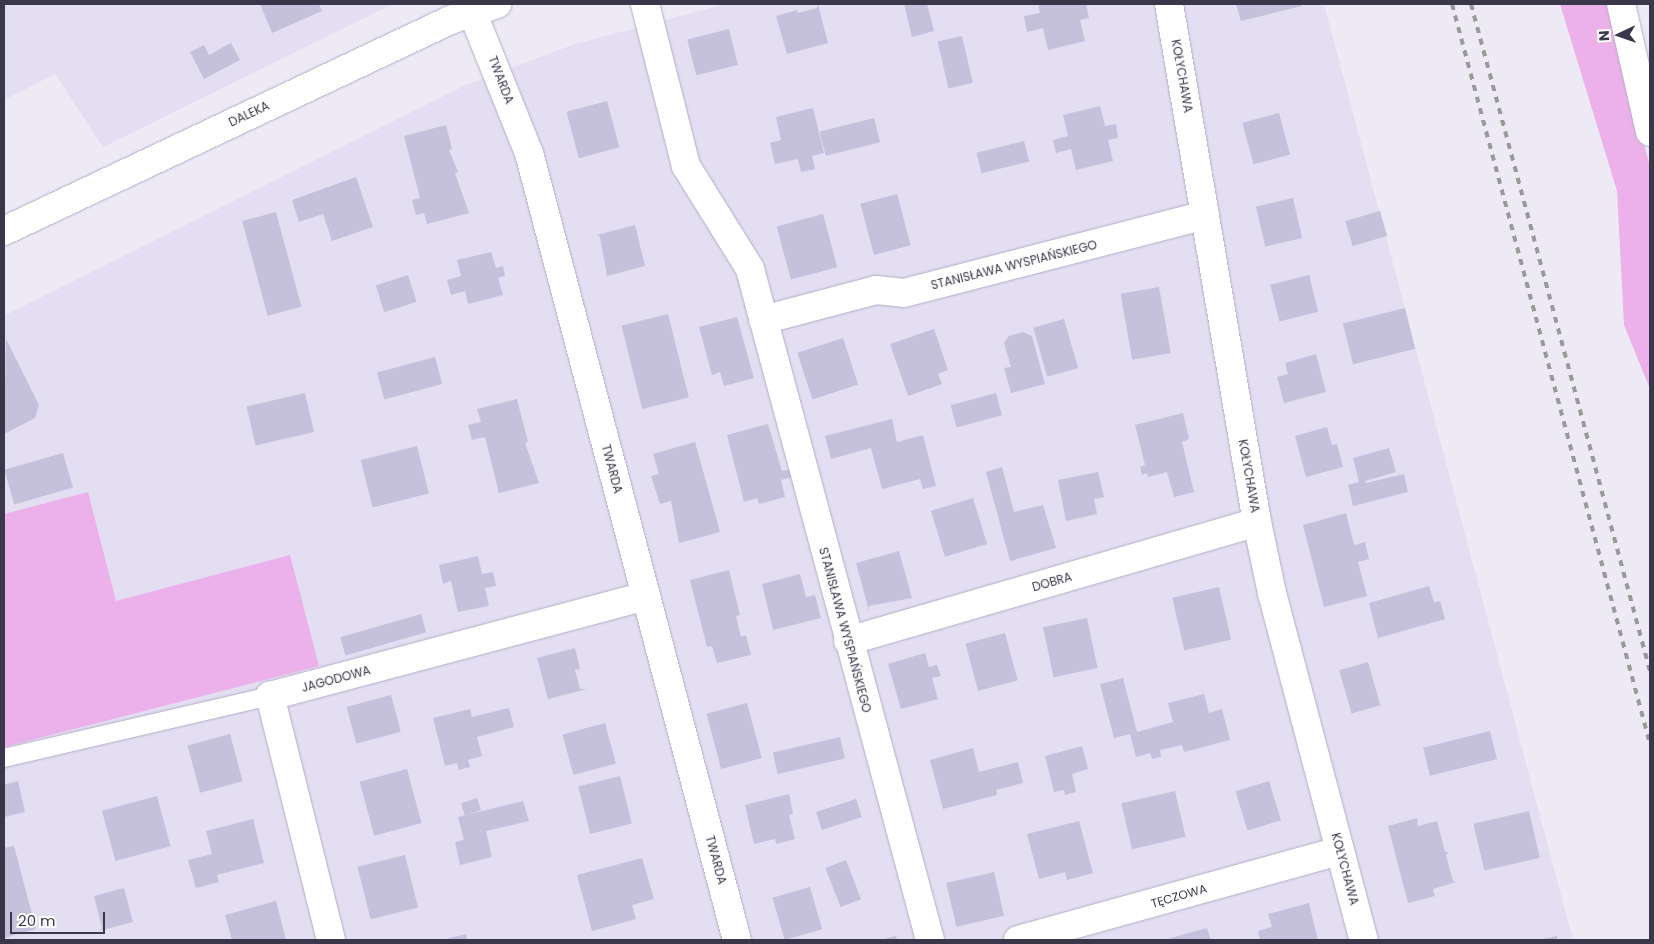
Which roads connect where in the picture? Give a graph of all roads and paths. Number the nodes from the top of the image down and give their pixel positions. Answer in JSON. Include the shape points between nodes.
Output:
{"nodes":[{"id":1,"x":645,"y":4,"type":"edge"},
{"id":2,"x":1169,"y":4,"type":"edge"},
{"id":3,"x":1621,"y":4,"type":"edge"},
{"id":4,"x":479,"y":6,"type":"edge"},
{"id":5,"x":1650,"y":132,"type":"edge"},
{"id":6,"x":1205,"y":215,"type":"junction"},
{"id":7,"x":4,"y":231,"type":"edge"},
{"id":8,"x":763,"y":320,"type":"junction"},
{"id":9,"x":1257,"y":522,"type":"junction"},
{"id":10,"x":646,"y":596,"type":"junction"},
{"id":11,"x":848,"y":641,"type":"junction"},
{"id":12,"x":270,"y":696,"type":"junction"},
{"id":13,"x":4,"y":758,"type":"edge"},
{"id":14,"x":1340,"y":851,"type":"junction"},
{"id":15,"x":332,"y":940,"type":"edge"},
{"id":16,"x":737,"y":940,"type":"edge"},
{"id":17,"x":930,"y":940,"type":"edge"},
{"id":18,"x":1018,"y":940,"type":"edge"},
{"id":19,"x":1364,"y":940,"type":"edge"}],
"edges":[{"from":1,"to":8,"type":"street","name":"STANISŁAWA WYSPIAŃSKIEGO","via":[[686,166],[750,269]]},
{"from":2,"to":6,"type":"street","name":"KOŁYCHAWA"},
{"from":3,"to":5,"type":"street"},
{"from":4,"to":7,"type":"street","name":"DALEKA"},
{"from":4,"to":10,"type":"street","name":"TWARDA","via":[[529,154]]},
{"from":6,"to":8,"type":"street","name":"STANISŁAWA WYSPIAŃSKIEGO","via":[[904,293],[876,290]]},
{"from":6,"to":9,"type":"street","name":"KOŁYCHAWA"},
{"from":8,"to":11,"type":"street","name":"STANISŁAWA WYSPIAŃSKIEGO"},
{"from":9,"to":11,"type":"street","name":"DOBRA"},
{"from":9,"to":14,"type":"street","name":"KOŁYCHAWA","via":[[1272,593]]},
{"from":10,"to":12,"type":"street","name":"JAGODOWA"},
{"from":10,"to":16,"type":"street","name":"TWARDA"},
{"from":11,"to":17,"type":"street","name":"STANISŁAWA WYSPIAŃSKIEGO"},
{"from":12,"to":13,"type":"lane"},
{"from":12,"to":15,"type":"street"},
{"from":14,"to":18,"type":"street","name":"TĘCZOWA"},
{"from":14,"to":19,"type":"street","name":"KOŁYCHAWA"}]}
